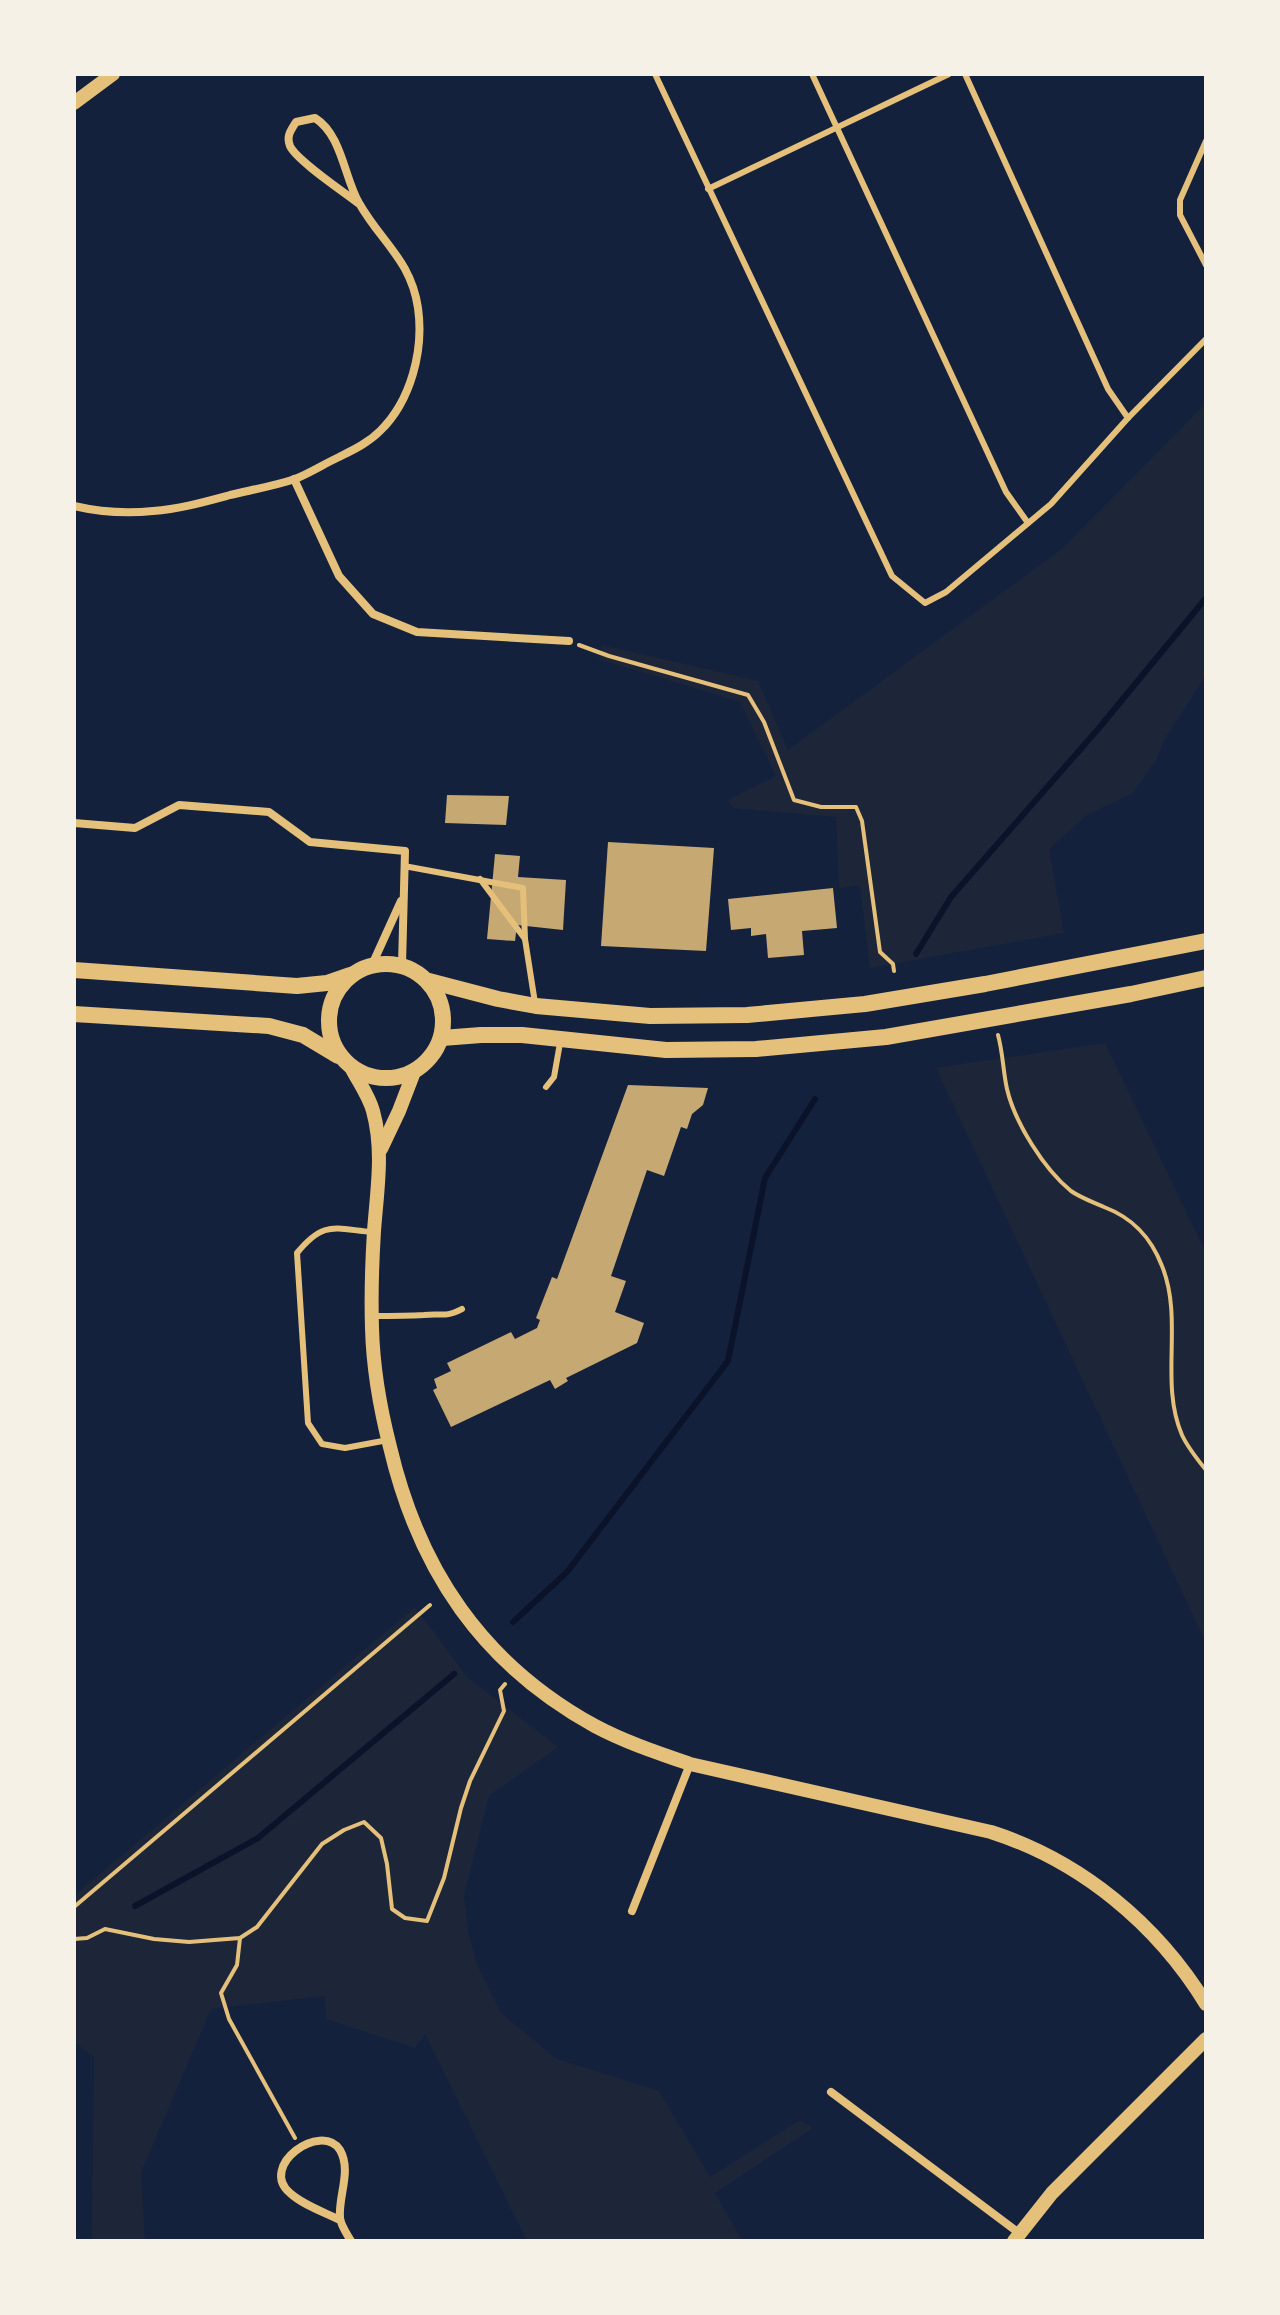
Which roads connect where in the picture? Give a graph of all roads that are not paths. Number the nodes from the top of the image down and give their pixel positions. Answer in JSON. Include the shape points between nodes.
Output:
{"nodes":[{"id":1,"x":113,"y":74,"type":"edge"},
{"id":2,"x":655,"y":74,"type":"edge"},
{"id":3,"x":812,"y":74,"type":"edge"},
{"id":4,"x":949,"y":74,"type":"edge"},
{"id":5,"x":965,"y":74,"type":"edge"},
{"id":6,"x":74,"y":103,"type":"edge"},
{"id":7,"x":837,"y":128,"type":"junction"},
{"id":8,"x":1206,"y":141,"type":"edge"},
{"id":9,"x":708,"y":189,"type":"junction"},
{"id":10,"x":358,"y":203,"type":"junction"},
{"id":11,"x":1206,"y":265,"type":"edge"},
{"id":12,"x":1206,"y":339,"type":"edge"},
{"id":13,"x":1128,"y":418,"type":"junction"},
{"id":14,"x":294,"y":479,"type":"junction"},
{"id":15,"x":74,"y":506,"type":"edge"},
{"id":16,"x":1028,"y":523,"type":"junction"},
{"id":17,"x":569,"y":641,"type":"road end"},
{"id":18,"x":74,"y":823,"type":"edge"},
{"id":19,"x":404,"y":866,"type":"junction"},
{"id":20,"x":480,"y":879,"type":"junction"},
{"id":21,"x":403,"y":897,"type":"junction"},
{"id":22,"x":525,"y":939,"type":"junction"},
{"id":23,"x":1206,"y":941,"type":"edge"},
{"id":24,"x":372,"y":965,"type":"junction"},
{"id":25,"x":402,"y":965,"type":"junction"},
{"id":26,"x":74,"y":970,"type":"edge"},
{"id":27,"x":355,"y":973,"type":"junction"},
{"id":28,"x":1206,"y":978,"type":"edge"},
{"id":29,"x":429,"y":981,"type":"junction"},
{"id":30,"x":536,"y":1006,"type":"junction"},
{"id":31,"x":74,"y":1014,"type":"edge"},
{"id":32,"x":442,"y":1038,"type":"junction"},
{"id":33,"x":561,"y":1039,"type":"junction"},
{"id":34,"x":345,"y":1062,"type":"junction"},
{"id":35,"x":414,"y":1072,"type":"junction"},
{"id":36,"x":546,"y":1087,"type":"dead end"},
{"id":37,"x":381,"y":1149,"type":"junction"},
{"id":38,"x":374,"y":1232,"type":"junction"},
{"id":39,"x":462,"y":1309,"type":"dead end"},
{"id":40,"x":372,"y":1316,"type":"junction"},
{"id":41,"x":388,"y":1440,"type":"junction"},
{"id":42,"x":690,"y":1764,"type":"junction"},
{"id":43,"x":632,"y":1911,"type":"dead end"},
{"id":44,"x":1206,"y":2004,"type":"edge"},
{"id":45,"x":1206,"y":2039,"type":"edge"},
{"id":46,"x":831,"y":2092,"type":"dead end"},
{"id":47,"x":340,"y":2220,"type":"junction"},
{"id":48,"x":1017,"y":2237,"type":"edge"},
{"id":49,"x":351,"y":2241,"type":"edge"}],
"edges":[{"from":1,"to":6,"type":"street"},
{"from":2,"to":9,"type":"lane"},
{"from":3,"to":7,"type":"lane"},
{"from":4,"to":7,"type":"lane"},
{"from":5,"to":13,"type":"lane","via":[[1108,389]]},
{"from":7,"to":9,"type":"lane"},
{"from":7,"to":16,"type":"lane","via":[[1006,492]]},
{"from":8,"to":11,"type":"lane","via":[[1180,200],[1180,215]]},
{"from":9,"to":16,"type":"lane","via":[[892,576],[925,603],[946,592]]},
{"from":10,"to":10,"type":"street","via":[[291,149],[290,132],[296,122],[322,122]]},
{"from":10,"to":14,"type":"street","via":[[404,264],[418,308],[417,362],[400,403],[380,431]]},
{"from":12,"to":13,"type":"lane"},
{"from":13,"to":16,"type":"lane"},
{"from":14,"to":15,"type":"street","via":[[150,512]]},
{"from":14,"to":17,"type":"street","via":[[339,576],[373,614],[417,632]]},
{"from":18,"to":19,"type":"street","via":[[135,828],[179,805],[269,812],[310,842],[405,851]]},
{"from":19,"to":20,"type":"lane"},
{"from":19,"to":21,"type":"street"},
{"from":20,"to":22,"type":"lane"},
{"from":20,"to":22,"type":"lane","via":[[523,888]]},
{"from":21,"to":24,"type":"street"},
{"from":21,"to":25,"type":"street"},
{"from":22,"to":30,"type":"lane"},
{"from":23,"to":30,"type":"main road","via":[[811,1011],[650,1016]]},
{"from":24,"to":25,"type":"main road"},
{"from":24,"to":27,"type":"main road"},
{"from":25,"to":29,"type":"main road"},
{"from":26,"to":27,"type":"main road","via":[[297,986]]},
{"from":27,"to":34,"type":"main road","via":[[334,997],[329,1017],[329,1037]]},
{"from":28,"to":33,"type":"main road","via":[[886,1037],[756,1049],[666,1050]]},
{"from":29,"to":30,"type":"main road"},
{"from":29,"to":32,"type":"main road","via":[[443,1007]]},
{"from":31,"to":34,"type":"main road","via":[[269,1026],[303,1035]]},
{"from":32,"to":33,"type":"main road"},
{"from":32,"to":35,"type":"main road","via":[[429,1061]]},
{"from":33,"to":36,"type":"lane","via":[[554,1077]]},
{"from":34,"to":35,"type":"main road","via":[[375,1078],[395,1079]]},
{"from":34,"to":37,"type":"street","via":[[372,1108]]},
{"from":35,"to":37,"type":"street"},
{"from":37,"to":38,"type":"street"},
{"from":38,"to":40,"type":"street"},
{"from":38,"to":41,"type":"lane","via":[[325,1229],[297,1253],[308,1423],[322,1444],[345,1448]]},
{"from":39,"to":40,"type":"lane","via":[[447,1316]]},
{"from":40,"to":41,"type":"street"},
{"from":41,"to":42,"type":"street","via":[[411,1519],[436,1571],[461,1610],[507,1663],[593,1725]]},
{"from":42,"to":43,"type":"street"},
{"from":42,"to":44,"type":"street","via":[[991,1832],[1027,1845],[1070,1868],[1126,1909],[1164,1947]]},
{"from":45,"to":48,"type":"street","via":[[1052,2193]]},
{"from":46,"to":48,"type":"street"},
{"from":47,"to":47,"type":"street","via":[[341,2154],[325,2141],[300,2147],[282,2168],[284,2186]]},
{"from":47,"to":49,"type":"street"}]}
